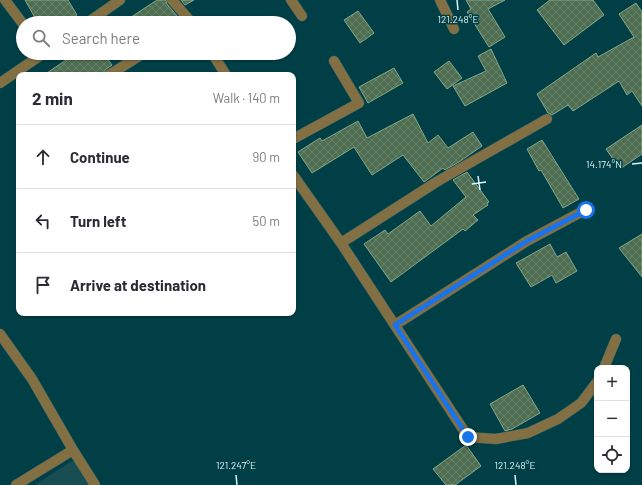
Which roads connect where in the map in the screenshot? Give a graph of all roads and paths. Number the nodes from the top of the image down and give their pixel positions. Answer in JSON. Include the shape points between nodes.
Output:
{"nodes":[{"id":1,"x":5,"y":0,"type":"edge"},
{"id":2,"x":119,"y":0,"type":"edge"},
{"id":3,"x":172,"y":0,"type":"edge"},
{"id":4,"x":291,"y":0,"type":"edge"},
{"id":5,"x":440,"y":0,"type":"edge"},
{"id":6,"x":17,"y":16,"type":"edge"},
{"id":7,"x":97,"y":16,"type":"edge"},
{"id":8,"x":186,"y":16,"type":"edge"},
{"id":9,"x":302,"y":16,"type":"dead end"},
{"id":10,"x":454,"y":29,"type":"dead end"},
{"id":11,"x":33,"y":60,"type":"edge"},
{"id":12,"x":133,"y":60,"type":"edge"},
{"id":13,"x":216,"y":60,"type":"edge"},
{"id":14,"x":334,"y":61,"type":"dead end"},
{"id":15,"x":114,"y":72,"type":"edge"},
{"id":16,"x":224,"y":72,"type":"edge"},
{"id":17,"x":0,"y":83,"type":"edge"},
{"id":18,"x":548,"y":119,"type":"dead end"},
{"id":19,"x":296,"y":137,"type":"edge"},
{"id":20,"x":296,"y":179,"type":"edge"},
{"id":21,"x":586,"y":210,"type":"dead end"},
{"id":22,"x":341,"y":243,"type":"junction"},
{"id":23,"x":395,"y":325,"type":"junction"},
{"id":24,"x":0,"y":334,"type":"edge"},
{"id":25,"x":616,"y":339,"type":"dead end"},
{"id":26,"x":605,"y":365,"type":"edge"},
{"id":27,"x":594,"y":386,"type":"edge"},
{"id":28,"x":73,"y":450,"type":"junction"},
{"id":29,"x":16,"y":485,"type":"edge"},
{"id":30,"x":95,"y":485,"type":"edge"}],
"edges":[{"from":1,"to":6,"type":"street"},
{"from":2,"to":7,"type":"street"},
{"from":3,"to":8,"type":"street"},
{"from":4,"to":9,"type":"street"},
{"from":5,"to":10,"type":"street"},
{"from":11,"to":17,"type":"street"},
{"from":12,"to":15,"type":"street"},
{"from":13,"to":16,"type":"street"},
{"from":14,"to":19,"type":"street","via":[[359,103]]},
{"from":18,"to":22,"type":"street","via":[[438,181]]},
{"from":20,"to":22,"type":"street"},
{"from":21,"to":23,"type":"street","via":[[527,241]]},
{"from":22,"to":23,"type":"street"},
{"from":23,"to":27,"type":"street","via":[[468,437],[496,439],[528,433],[558,419],[581,403]]},
{"from":24,"to":28,"type":"street","via":[[32,379]]},
{"from":25,"to":26,"type":"street"},
{"from":28,"to":29,"type":"street"},
{"from":28,"to":30,"type":"street"}]}
